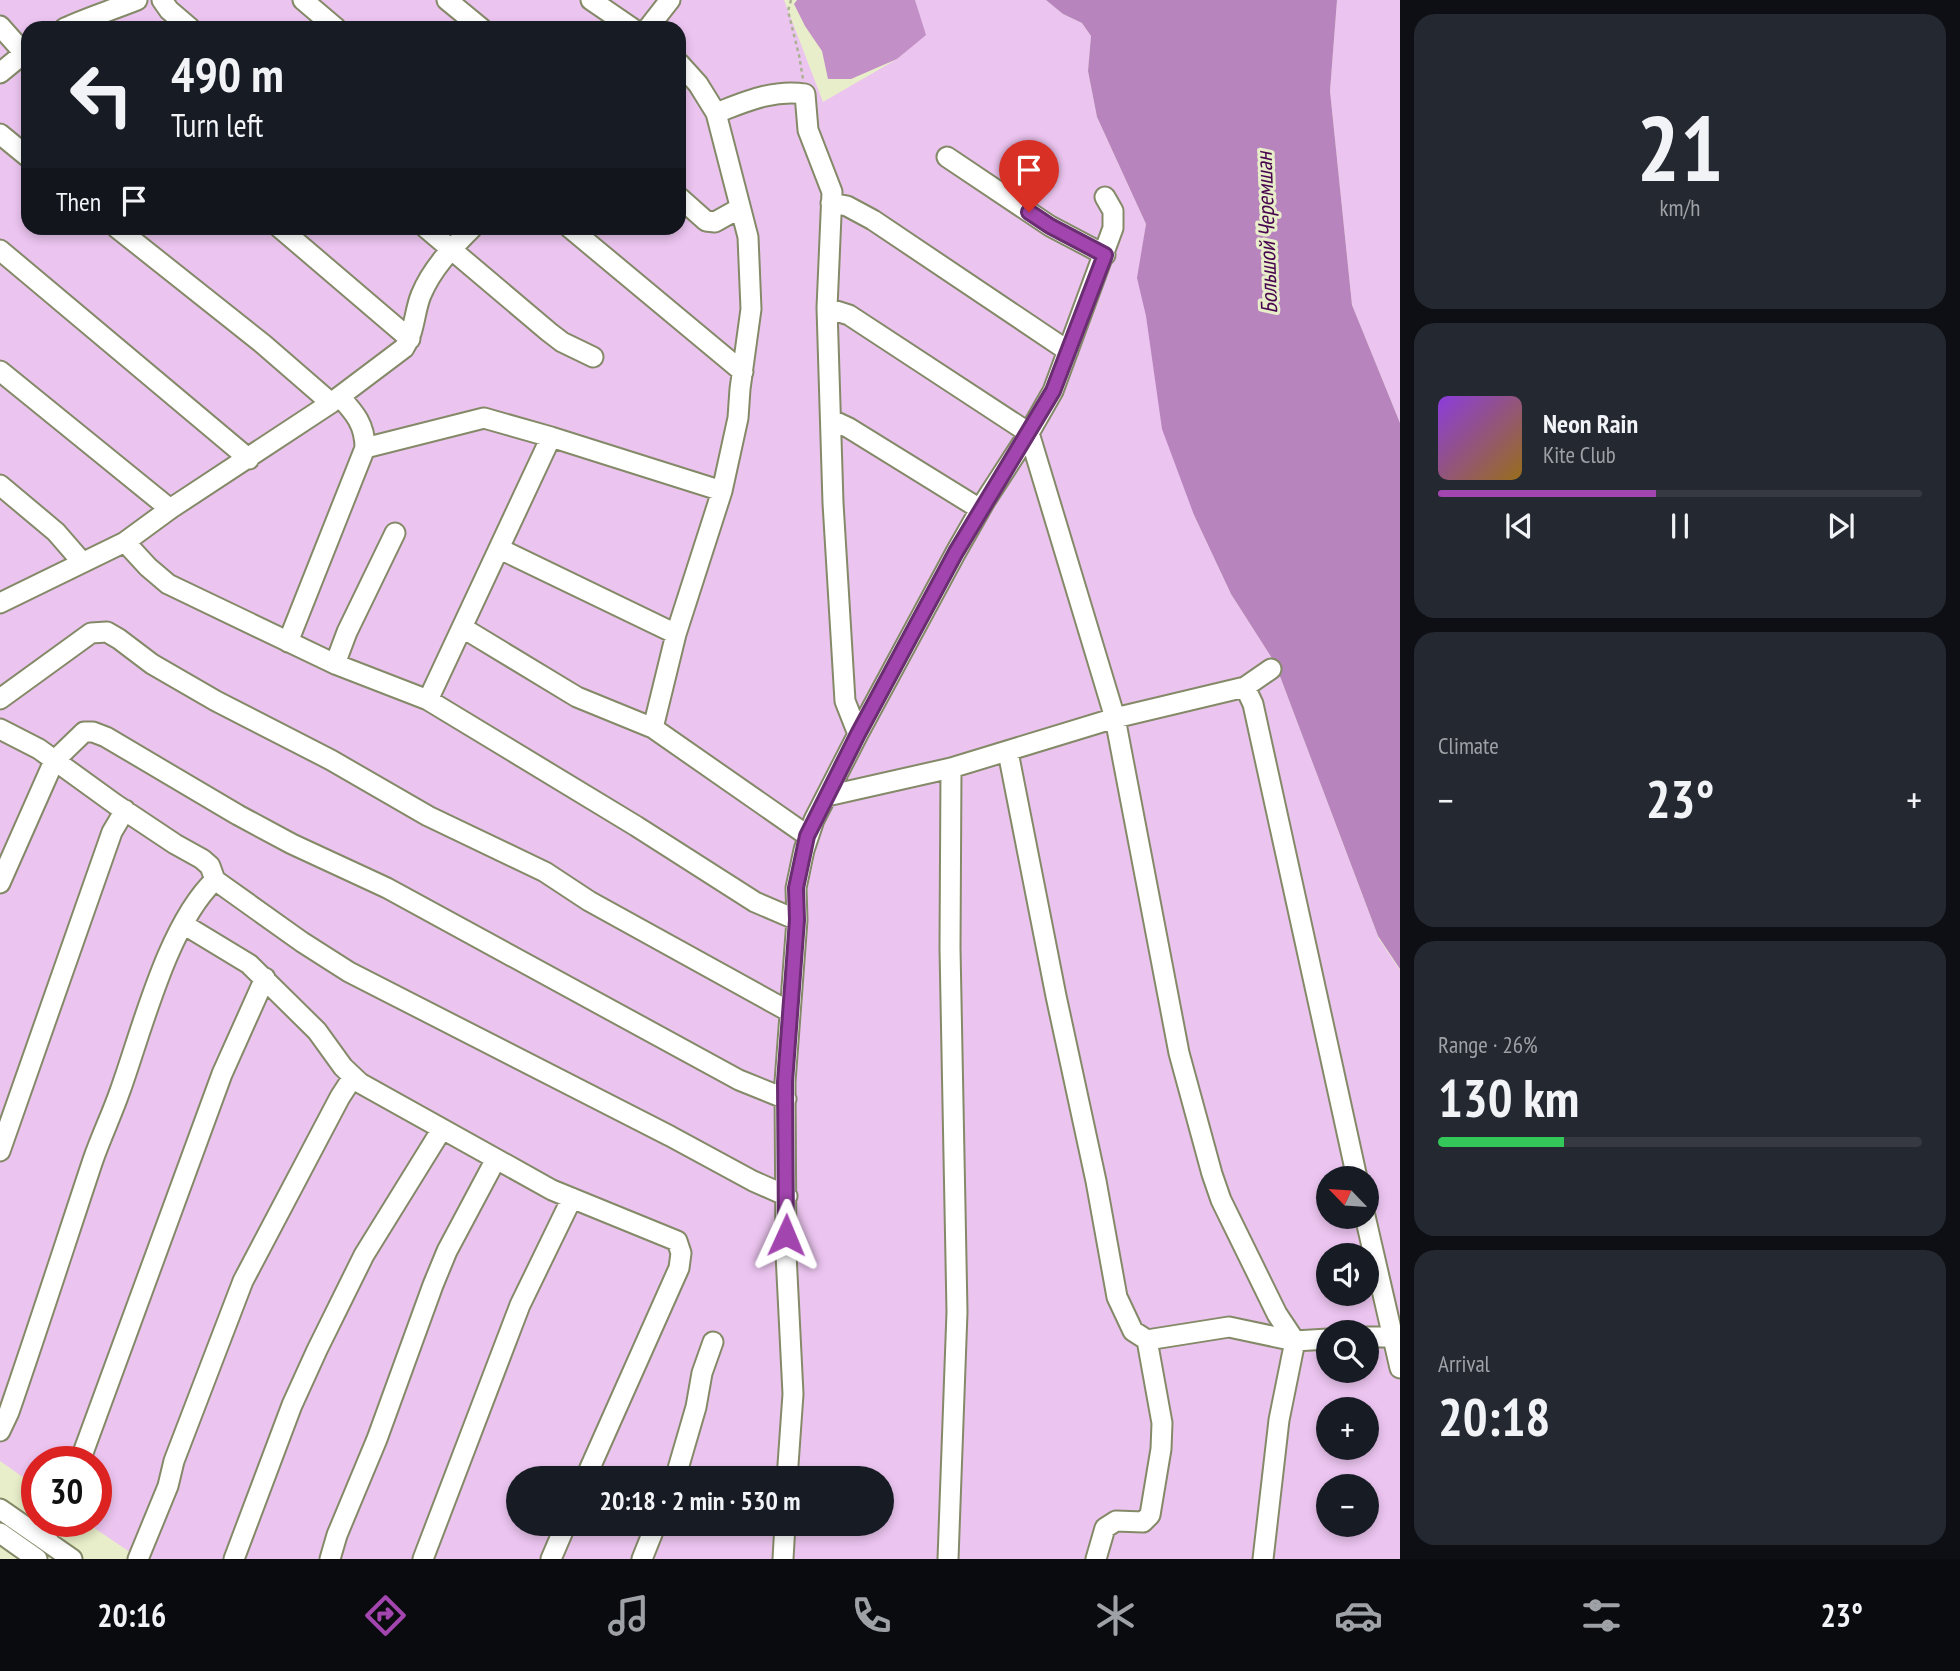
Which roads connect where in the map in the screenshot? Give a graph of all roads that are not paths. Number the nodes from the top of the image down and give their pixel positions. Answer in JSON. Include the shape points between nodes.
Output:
{"nodes":[{"id":1,"x":137,"y":0,"type":"edge"},
{"id":2,"x":162,"y":0,"type":"edge"},
{"id":3,"x":303,"y":0,"type":"edge"},
{"id":4,"x":447,"y":0,"type":"edge"},
{"id":5,"x":591,"y":0,"type":"edge"},
{"id":6,"x":670,"y":0,"type":"edge"},
{"id":7,"x":106,"y":5,"type":"edge"},
{"id":8,"x":81,"y":21,"type":"edge"},
{"id":9,"x":182,"y":21,"type":"edge"},
{"id":10,"x":328,"y":21,"type":"edge"},
{"id":11,"x":472,"y":21,"type":"edge"},
{"id":12,"x":622,"y":21,"type":"edge"},
{"id":13,"x":654,"y":21,"type":"edge"},
{"id":14,"x":0,"y":26,"type":"edge"},
{"id":15,"x":21,"y":46,"type":"edge"},
{"id":16,"x":21,"y":55,"type":"edge"},
{"id":17,"x":686,"y":70,"type":"edge"},
{"id":18,"x":0,"y":73,"type":"edge"},
{"id":19,"x":716,"y":113,"type":"junction"},
{"id":20,"x":0,"y":134,"type":"edge"},
{"id":21,"x":21,"y":151,"type":"edge"},
{"id":22,"x":947,"y":157,"type":"dead end"},
{"id":23,"x":1105,"y":197,"type":"dead end"},
{"id":24,"x":686,"y":203,"type":"edge"},
{"id":25,"x":831,"y":203,"type":"junction"},
{"id":26,"x":740,"y":208,"type":"junction"},
{"id":27,"x":126,"y":235,"type":"edge"},
{"id":28,"x":288,"y":235,"type":"edge"},
{"id":29,"x":434,"y":235,"type":"edge"},
{"id":30,"x":465,"y":235,"type":"edge"},
{"id":31,"x":578,"y":235,"type":"edge"},
{"id":32,"x":451,"y":249,"type":"junction"},
{"id":33,"x":0,"y":250,"type":"edge"},
{"id":34,"x":1105,"y":255,"type":"junction"},
{"id":35,"x":827,"y":308,"type":"junction"},
{"id":36,"x":410,"y":339,"type":"junction"},
{"id":37,"x":1068,"y":351,"type":"junction"},
{"id":38,"x":593,"y":356,"type":"dead end"},
{"id":39,"x":0,"y":371,"type":"edge"},
{"id":40,"x":743,"y":372,"type":"junction"},
{"id":41,"x":335,"y":400,"type":"junction"},
{"id":42,"x":832,"y":420,"type":"junction"},
{"id":43,"x":1029,"y":433,"type":"junction"},
{"id":44,"x":551,"y":437,"type":"junction"},
{"id":45,"x":365,"y":448,"type":"junction"},
{"id":46,"x":248,"y":459,"type":"junction"},
{"id":47,"x":0,"y":485,"type":"edge"},
{"id":48,"x":722,"y":491,"type":"junction"},
{"id":49,"x":170,"y":509,"type":"junction"},
{"id":50,"x":981,"y":509,"type":"junction"},
{"id":51,"x":395,"y":533,"type":"dead end"},
{"id":52,"x":125,"y":541,"type":"junction"},
{"id":53,"x":500,"y":549,"type":"junction"},
{"id":54,"x":82,"y":562,"type":"junction"},
{"id":55,"x":0,"y":603,"type":"edge"},
{"id":56,"x":463,"y":628,"type":"junction"},
{"id":57,"x":676,"y":634,"type":"junction"},
{"id":58,"x":288,"y":642,"type":"junction"},
{"id":59,"x":335,"y":664,"type":"junction"},
{"id":60,"x":1270,"y":669,"type":"dead end"},
{"id":61,"x":1245,"y":687,"type":"junction"},
{"id":62,"x":0,"y":699,"type":"edge"},
{"id":63,"x":428,"y":700,"type":"junction"},
{"id":64,"x":1115,"y":718,"type":"junction"},
{"id":65,"x":653,"y":728,"type":"junction"},
{"id":66,"x":0,"y":729,"type":"edge"},
{"id":67,"x":858,"y":734,"type":"junction"},
{"id":68,"x":1008,"y":752,"type":"junction"},
{"id":69,"x":54,"y":761,"type":"junction"},
{"id":70,"x":951,"y":768,"type":"junction"},
{"id":71,"x":827,"y":796,"type":"junction"},
{"id":72,"x":125,"y":810,"type":"junction"},
{"id":73,"x":807,"y":836,"type":"junction"},
{"id":74,"x":215,"y":880,"type":"junction"},
{"id":75,"x":0,"y":883,"type":"edge"},
{"id":76,"x":797,"y":920,"type":"junction"},
{"id":77,"x":183,"y":924,"type":"junction"},
{"id":78,"x":265,"y":978,"type":"junction"},
{"id":79,"x":790,"y":1012,"type":"junction"},
{"id":80,"x":353,"y":1077,"type":"junction"},
{"id":81,"x":786,"y":1099,"type":"junction"},
{"id":82,"x":442,"y":1129,"type":"junction"},
{"id":83,"x":0,"y":1151,"type":"edge"},
{"id":84,"x":496,"y":1159,"type":"junction"},
{"id":85,"x":1354,"y":1166,"type":"edge"},
{"id":86,"x":787,"y":1196,"type":"junction"},
{"id":87,"x":572,"y":1198,"type":"junction"},
{"id":88,"x":1368,"y":1229,"type":"edge"},
{"id":89,"x":1396,"y":1336,"type":"edge"},
{"id":90,"x":1147,"y":1340,"type":"junction"},
{"id":91,"x":1316,"y":1340,"type":"edge"},
{"id":92,"x":1295,"y":1341,"type":"junction"},
{"id":93,"x":713,"y":1342,"type":"dead end"},
{"id":94,"x":1400,"y":1368,"type":"edge"},
{"id":95,"x":0,"y":1431,"type":"edge"},
{"id":96,"x":86,"y":1446,"type":"edge"},
{"id":97,"x":591,"y":1466,"type":"edge"},
{"id":98,"x":679,"y":1466,"type":"edge"},
{"id":99,"x":788,"y":1466,"type":"edge"},
{"id":100,"x":0,"y":1509,"type":"edge"},
{"id":101,"x":0,"y":1533,"type":"edge"},
{"id":102,"x":561,"y":1536,"type":"edge"},
{"id":103,"x":651,"y":1536,"type":"edge"},
{"id":104,"x":784,"y":1536,"type":"edge"},
{"id":105,"x":44,"y":1538,"type":"joint"},
{"id":106,"x":37,"y":1559,"type":"edge"},
{"id":107,"x":72,"y":1559,"type":"edge"},
{"id":108,"x":138,"y":1559,"type":"edge"},
{"id":109,"x":234,"y":1559,"type":"edge"},
{"id":110,"x":330,"y":1559,"type":"edge"},
{"id":111,"x":423,"y":1559,"type":"edge"},
{"id":112,"x":551,"y":1559,"type":"edge"},
{"id":113,"x":642,"y":1559,"type":"edge"},
{"id":114,"x":783,"y":1559,"type":"edge"},
{"id":115,"x":948,"y":1559,"type":"edge"},
{"id":116,"x":1096,"y":1559,"type":"edge"},
{"id":117,"x":1263,"y":1559,"type":"edge"}],
"edges":[{"from":1,"to":7,"type":"street"},
{"from":2,"to":9,"type":"street"},
{"from":3,"to":10,"type":"street"},
{"from":4,"to":11,"type":"street"},
{"from":5,"to":12,"type":"street"},
{"from":6,"to":13,"type":"street"},
{"from":7,"to":8,"type":"street"},
{"from":14,"to":15,"type":"street"},
{"from":16,"to":18,"type":"street"},
{"from":17,"to":19,"type":"street"},
{"from":19,"to":25,"type":"street","via":[[766,95],[805,94],[808,130],[832,192]]},
{"from":19,"to":26,"type":"street"},
{"from":20,"to":21,"type":"street"},
{"from":22,"to":34,"type":"street","via":[[1050,226]]},
{"from":23,"to":34,"type":"street","via":[[1113,228]]},
{"from":24,"to":26,"type":"street","via":[[706,221],[715,222]]},
{"from":25,"to":35,"type":"street"},
{"from":25,"to":37,"type":"street","via":[[873,220]]},
{"from":26,"to":40,"type":"street","via":[[748,237],[751,309]]},
{"from":27,"to":41,"type":"street"},
{"from":28,"to":36,"type":"street"},
{"from":29,"to":32,"type":"street"},
{"from":30,"to":32,"type":"street"},
{"from":31,"to":40,"type":"street"},
{"from":32,"to":36,"type":"street","via":[[429,277]]},
{"from":32,"to":38,"type":"street","via":[[562,342]]},
{"from":33,"to":46,"type":"street"},
{"from":34,"to":37,"type":"street"},
{"from":35,"to":42,"type":"street"},
{"from":35,"to":43,"type":"street","via":[[849,315]]},
{"from":36,"to":41,"type":"street"},
{"from":37,"to":43,"type":"street","via":[[1053,391]]},
{"from":39,"to":49,"type":"street"},
{"from":40,"to":48,"type":"street"},
{"from":41,"to":45,"type":"street","via":[[361,422]]},
{"from":41,"to":46,"type":"street"},
{"from":42,"to":50,"type":"street"},
{"from":42,"to":67,"type":"street","via":[[843,679],[845,701]]},
{"from":43,"to":50,"type":"street"},
{"from":43,"to":64,"type":"street"},
{"from":44,"to":45,"type":"street","via":[[484,418]]},
{"from":44,"to":48,"type":"street"},
{"from":44,"to":53,"type":"street"},
{"from":45,"to":58,"type":"street"},
{"from":46,"to":49,"type":"street"},
{"from":47,"to":54,"type":"street","via":[[56,532]]},
{"from":48,"to":57,"type":"street"},
{"from":49,"to":52,"type":"street"},
{"from":50,"to":67,"type":"street"},
{"from":51,"to":59,"type":"street"},
{"from":52,"to":54,"type":"street"},
{"from":52,"to":58,"type":"street","via":[[168,584]]},
{"from":53,"to":56,"type":"street"},
{"from":53,"to":57,"type":"street"},
{"from":54,"to":55,"type":"street"},
{"from":56,"to":63,"type":"street"},
{"from":56,"to":65,"type":"street","via":[[577,697]]},
{"from":57,"to":65,"type":"street"},
{"from":58,"to":59,"type":"street"},
{"from":59,"to":63,"type":"street"},
{"from":60,"to":61,"type":"street"},
{"from":61,"to":64,"type":"street"},
{"from":61,"to":85,"type":"street","via":[[1253,704]]},
{"from":62,"to":79,"type":"street","via":[[91,633],[107,632],[216,701],[428,816],[545,872]]},
{"from":63,"to":76,"type":"street","via":[[755,902]]},
{"from":64,"to":68,"type":"street"},
{"from":64,"to":92,"type":"street","via":[[1179,1053],[1212,1174],[1243,1246]]},
{"from":65,"to":73,"type":"street"},
{"from":66,"to":69,"type":"street"},
{"from":67,"to":71,"type":"street"},
{"from":68,"to":70,"type":"street"},
{"from":68,"to":90,"type":"street","via":[[1117,1297],[1133,1331]]},
{"from":69,"to":72,"type":"street"},
{"from":69,"to":75,"type":"street"},
{"from":69,"to":81,"type":"street","via":[[84,733],[106,737],[292,844],[387,888],[739,1080]]},
{"from":70,"to":71,"type":"street"},
{"from":70,"to":115,"type":"street","via":[[957,1312]]},
{"from":71,"to":73,"type":"street"},
{"from":72,"to":74,"type":"street","via":[[202,859]]},
{"from":72,"to":83,"type":"street","via":[[112,832]]},
{"from":73,"to":76,"type":"street","via":[[796,888]]},
{"from":74,"to":77,"type":"street"},
{"from":74,"to":86,"type":"street","via":[[349,972]]},
{"from":76,"to":79,"type":"street"},
{"from":77,"to":78,"type":"street","via":[[220,944]]},
{"from":77,"to":95,"type":"street","via":[[94,1158]]},
{"from":78,"to":80,"type":"street","via":[[317,1031]]},
{"from":78,"to":96,"type":"street","via":[[222,1074]]},
{"from":79,"to":81,"type":"street"},
{"from":80,"to":82,"type":"street"},
{"from":80,"to":108,"type":"street","via":[[243,1281]]},
{"from":81,"to":86,"type":"street"},
{"from":82,"to":84,"type":"street"},
{"from":82,"to":109,"type":"street","via":[[364,1255],[322,1339]]},
{"from":84,"to":87,"type":"street"},
{"from":84,"to":110,"type":"street","via":[[447,1251]]},
{"from":86,"to":99,"type":"street","via":[[793,1394]]},
{"from":87,"to":97,"type":"street","via":[[677,1241],[681,1253],[679,1268]]},
{"from":87,"to":111,"type":"street","via":[[520,1305]]},
{"from":88,"to":89,"type":"street"},
{"from":89,"to":94,"type":"street"},
{"from":90,"to":92,"type":"street","via":[[1229,1327]]},
{"from":90,"to":116,"type":"street","via":[[1162,1423],[1150,1515],[1143,1522],[1116,1521],[1105,1528]]},
{"from":91,"to":92,"type":"street"},
{"from":92,"to":117,"type":"street","via":[[1279,1420]]},
{"from":93,"to":98,"type":"street"},
{"from":100,"to":105,"type":"street"},
{"from":101,"to":106,"type":"street"},
{"from":102,"to":112,"type":"street"},
{"from":103,"to":113,"type":"street"},
{"from":104,"to":114,"type":"street"},
{"from":105,"to":107,"type":"street"}]}
